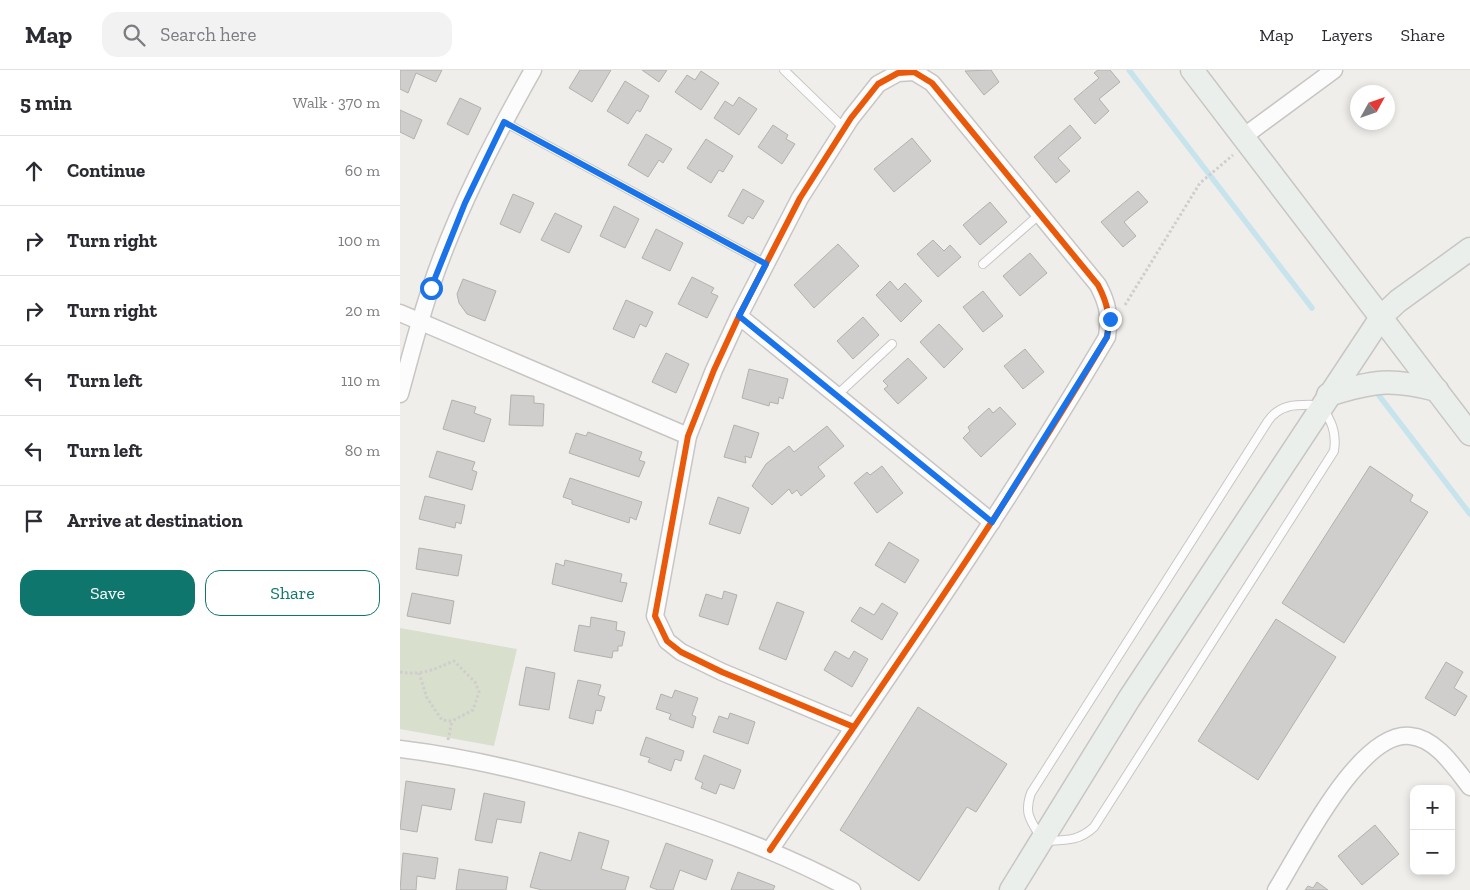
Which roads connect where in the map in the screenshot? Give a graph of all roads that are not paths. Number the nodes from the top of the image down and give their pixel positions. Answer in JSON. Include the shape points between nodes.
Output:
{"nodes":[{"id":1,"x":533,"y":70,"type":"edge"},
{"id":2,"x":784,"y":70,"type":"edge"},
{"id":3,"x":1192,"y":70,"type":"edge"},
{"id":4,"x":1334,"y":70,"type":"edge"},
{"id":5,"x":914,"y":71,"type":"edge"},
{"id":6,"x":504,"y":122,"type":"junction"},
{"id":7,"x":844,"y":129,"type":"junction"},
{"id":8,"x":1243,"y":137,"type":"junction"},
{"id":9,"x":1040,"y":214,"type":"junction"},
{"id":10,"x":1470,"y":249,"type":"edge"},
{"id":11,"x":766,"y":264,"type":"junction"},
{"id":12,"x":983,"y":264,"type":"dead end"},
{"id":13,"x":400,"y":312,"type":"edge"},
{"id":14,"x":739,"y":316,"type":"junction"},
{"id":15,"x":1382,"y":316,"type":"junction"},
{"id":16,"x":421,"y":320,"type":"junction"},
{"id":17,"x":892,"y":344,"type":"dead end"},
{"id":18,"x":1437,"y":390,"type":"junction"},
{"id":19,"x":400,"y":394,"type":"edge"},
{"id":20,"x":837,"y":395,"type":"junction"},
{"id":21,"x":1325,"y":400,"type":"junction"},
{"id":22,"x":1470,"y":434,"type":"edge"},
{"id":23,"x":688,"y":436,"type":"junction"},
{"id":24,"x":992,"y":522,"type":"junction"},
{"id":25,"x":854,"y":727,"type":"junction"},
{"id":26,"x":400,"y":749,"type":"edge"},
{"id":27,"x":1470,"y":787,"type":"edge"},
{"id":28,"x":1043,"y":841,"type":"junction"},
{"id":29,"x":770,"y":850,"type":"junction"},
{"id":30,"x":852,"y":890,"type":"edge"},
{"id":31,"x":1011,"y":890,"type":"edge"},
{"id":32,"x":1276,"y":890,"type":"edge"}],
"edges":[{"from":1,"to":6,"type":"street"},
{"from":2,"to":7,"type":"lane"},
{"from":3,"to":8,"type":"street"},
{"from":4,"to":8,"type":"street"},
{"from":5,"to":7,"type":"street","via":[[898,73],[878,84]]},
{"from":5,"to":9,"type":"street","via":[[932,84]]},
{"from":6,"to":11,"type":"lane"},
{"from":6,"to":16,"type":"street","via":[[444,252]]},
{"from":7,"to":11,"type":"street","via":[[800,198]]},
{"from":8,"to":15,"type":"street"},
{"from":9,"to":12,"type":"lane"},
{"from":9,"to":24,"type":"street","via":[[1098,285],[1108,303],[1110,319],[1107,337]]},
{"from":10,"to":15,"type":"street","via":[[1398,300]]},
{"from":11,"to":14,"type":"street"},
{"from":13,"to":16,"type":"street"},
{"from":14,"to":20,"type":"street"},
{"from":14,"to":23,"type":"street"},
{"from":15,"to":18,"type":"street"},
{"from":15,"to":21,"type":"street"},
{"from":16,"to":19,"type":"street"},
{"from":16,"to":23,"type":"street"},
{"from":17,"to":20,"type":"lane"},
{"from":18,"to":21,"type":"street","via":[[1411,383],[1382,381]]},
{"from":18,"to":22,"type":"street"},
{"from":20,"to":24,"type":"street"},
{"from":21,"to":28,"type":"street","via":[[1129,699]]},
{"from":21,"to":28,"type":"lane","via":[[1336,436],[1334,451],[1094,827],[1076,839]]},
{"from":21,"to":28,"type":"lane","via":[[1285,406],[1274,412],[1268,421],[1031,793],[1026,805],[1028,816]]},
{"from":23,"to":25,"type":"street","via":[[658,591],[655,616],[659,629],[667,641],[681,652]]},
{"from":24,"to":25,"type":"street"},
{"from":25,"to":29,"type":"street"},
{"from":26,"to":29,"type":"street","via":[[499,765],[551,778],[676,816]]},
{"from":27,"to":32,"type":"street","via":[[1447,758],[1429,743],[1410,736],[1389,740],[1370,752],[1338,789]]},
{"from":28,"to":31,"type":"street"},
{"from":29,"to":30,"type":"street"}]}
